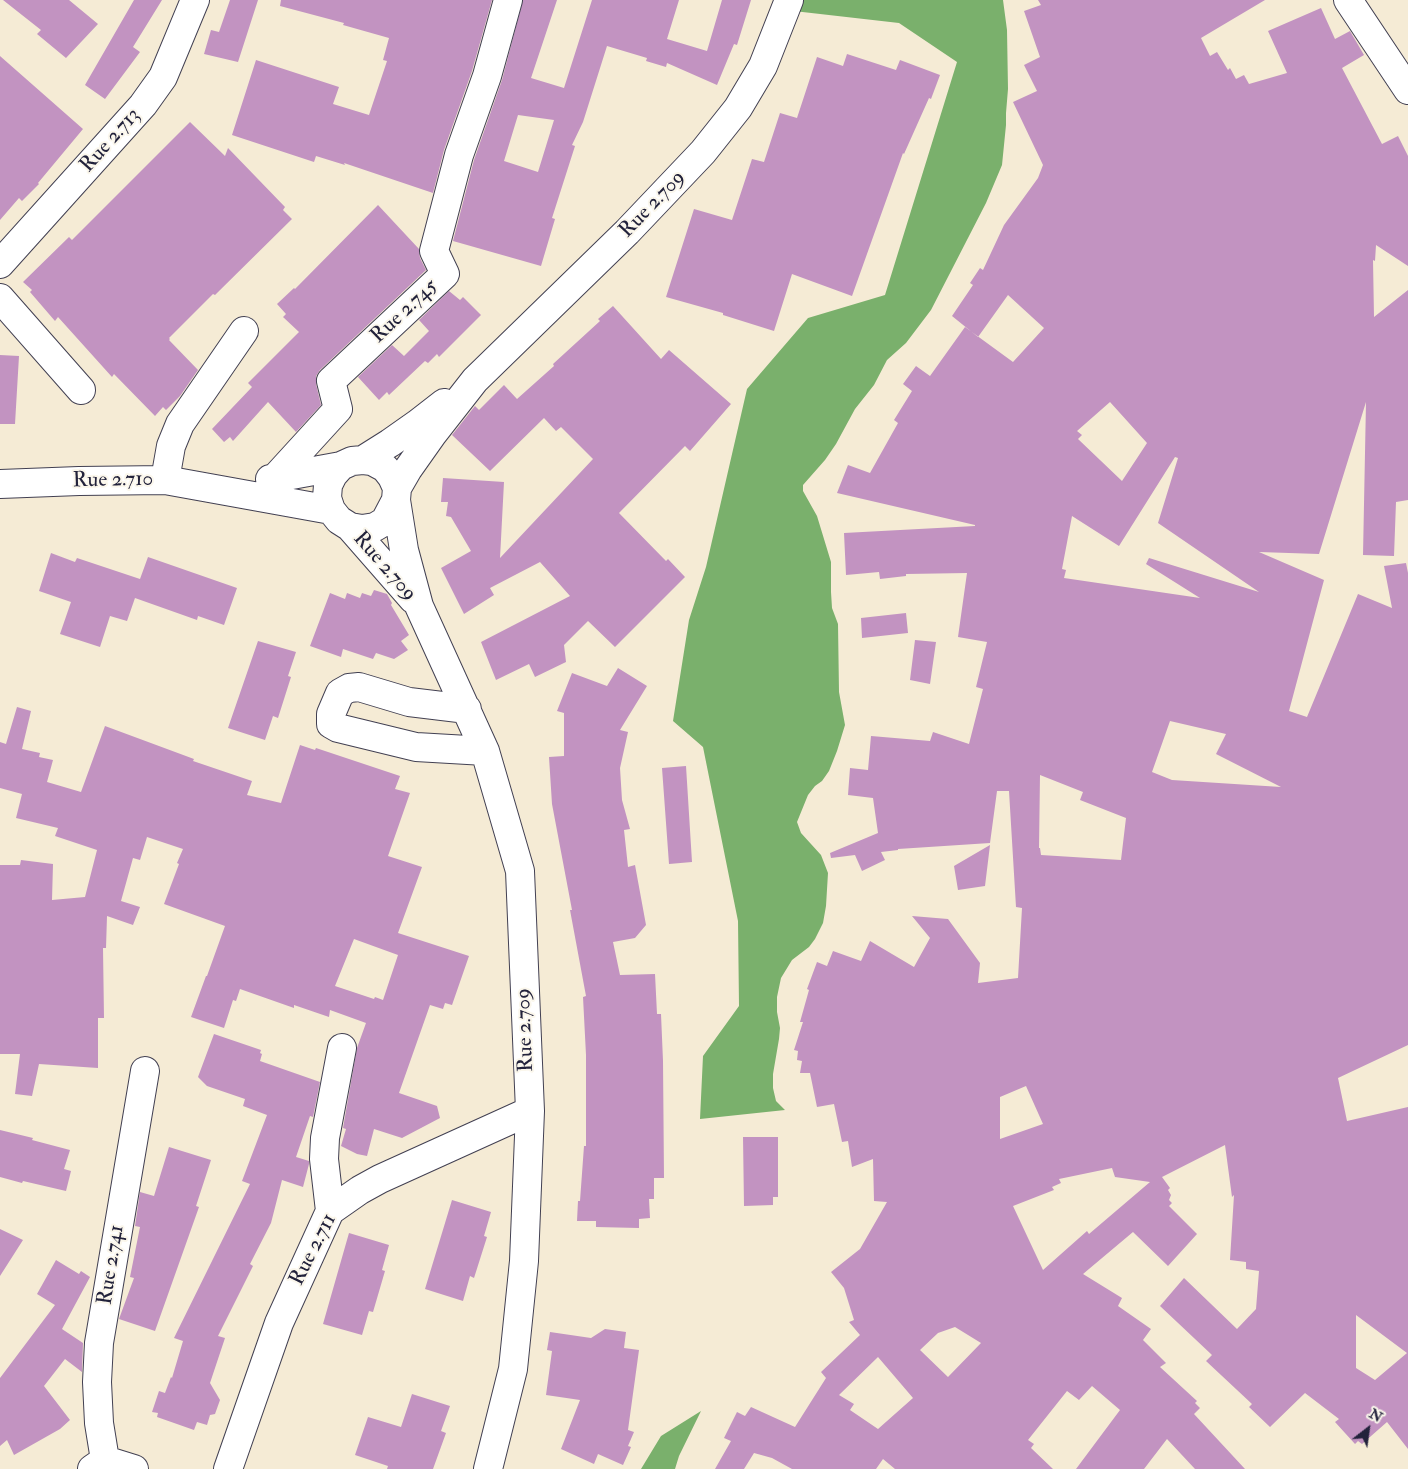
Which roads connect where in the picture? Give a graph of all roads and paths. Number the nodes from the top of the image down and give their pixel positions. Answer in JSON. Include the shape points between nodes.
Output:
{"nodes":[{"id":1,"x":195,"y":0,"type":"edge"},
{"id":2,"x":508,"y":0,"type":"edge"},
{"id":3,"x":789,"y":0,"type":"edge"},
{"id":4,"x":1348,"y":0,"type":"edge"},
{"id":5,"x":1408,"y":90,"type":"edge"},
{"id":6,"x":0,"y":264,"type":"edge"},
{"id":7,"x":0,"y":298,"type":"edge"},
{"id":8,"x":244,"y":330,"type":"dead end"},
{"id":9,"x":475,"y":380,"type":"junction"},
{"id":10,"x":81,"y":390,"type":"dead end"},
{"id":11,"x":352,"y":463,"type":"junction"},
{"id":12,"x":275,"y":478,"type":"junction"},
{"id":13,"x":165,"y":480,"type":"junction"},
{"id":14,"x":0,"y":484,"type":"edge"},
{"id":15,"x":224,"y":490,"type":"junction"},
{"id":16,"x":394,"y":501,"type":"junction"},
{"id":17,"x":340,"y":518,"type":"junction"},
{"id":18,"x":419,"y":606,"type":"junction"},
{"id":19,"x":467,"y":709,"type":"junction"},
{"id":20,"x":485,"y":752,"type":"junction"},
{"id":21,"x":342,"y":1048,"type":"dead end"},
{"id":22,"x":145,"y":1071,"type":"dead end"},
{"id":23,"x":530,"y":1111,"type":"junction"},
{"id":24,"x":330,"y":1211,"type":"junction"},
{"id":25,"x":98,"y":1464,"type":"edge"},
{"id":26,"x":134,"y":1469,"type":"edge"},
{"id":27,"x":228,"y":1469,"type":"edge"},
{"id":28,"x":488,"y":1469,"type":"edge"}],
"edges":[{"from":1,"to":6,"type":"street","name":"Rue 2.713","via":[[163,77],[144,106]]},
{"from":2,"to":12,"type":"street","name":"Rue 2.745","via":[[487,76],[459,155],[434,251],[446,274],[330,381],[338,408]]},
{"from":3,"to":9,"type":"street","name":"Rue 2.709","via":[[763,66],[738,108],[703,152],[627,232]]},
{"from":4,"to":5,"type":"street"},
{"from":7,"to":10,"type":"street"},
{"from":8,"to":13,"type":"street","via":[[180,424],[171,446]]},
{"from":9,"to":11,"type":"street","name":"Rue 2.709","via":[[390,443]]},
{"from":9,"to":16,"type":"street","name":"Rue 2.709","via":[[408,469]]},
{"from":11,"to":12,"type":"street","name":"Rue 2.710"},
{"from":11,"to":16,"type":"street","via":[[372,461],[385,468],[392,477]]},
{"from":11,"to":17,"type":"street","via":[[333,475],[328,485],[327,498]]},
{"from":12,"to":15,"type":"street","name":"Rue 2.710"},
{"from":13,"to":14,"type":"street","name":"Rue 2.710"},
{"from":13,"to":15,"type":"street","name":"Rue 2.710"},
{"from":15,"to":17,"type":"street","name":"Rue 2.710"},
{"from":16,"to":17,"type":"street","via":[[385,521],[375,527],[362,529]]},
{"from":16,"to":18,"type":"street","name":"Rue 2.709"},
{"from":17,"to":18,"type":"street","name":"Rue 2.709"},
{"from":18,"to":19,"type":"street","name":"Rue 2.709"},
{"from":19,"to":20,"type":"street","name":"Rue 2.709"},
{"from":19,"to":20,"type":"street","via":[[409,702],[359,687],[340,693],[331,714],[332,724],[348,731],[416,747]]},
{"from":20,"to":23,"type":"street","name":"Rue 2.709","via":[[520,871]]},
{"from":21,"to":24,"type":"street","via":[[325,1138]]},
{"from":22,"to":25,"type":"street","name":"Rue 2.741","via":[[99,1343]]},
{"from":23,"to":24,"type":"street","name":"Rue 2.711","via":[[380,1179]]},
{"from":23,"to":28,"type":"street","name":"Rue 2.709","via":[[524,1261],[514,1359]]},
{"from":24,"to":27,"type":"street","name":"Rue 2.711","via":[[279,1323]]},
{"from":25,"to":26,"type":"street"}]}
